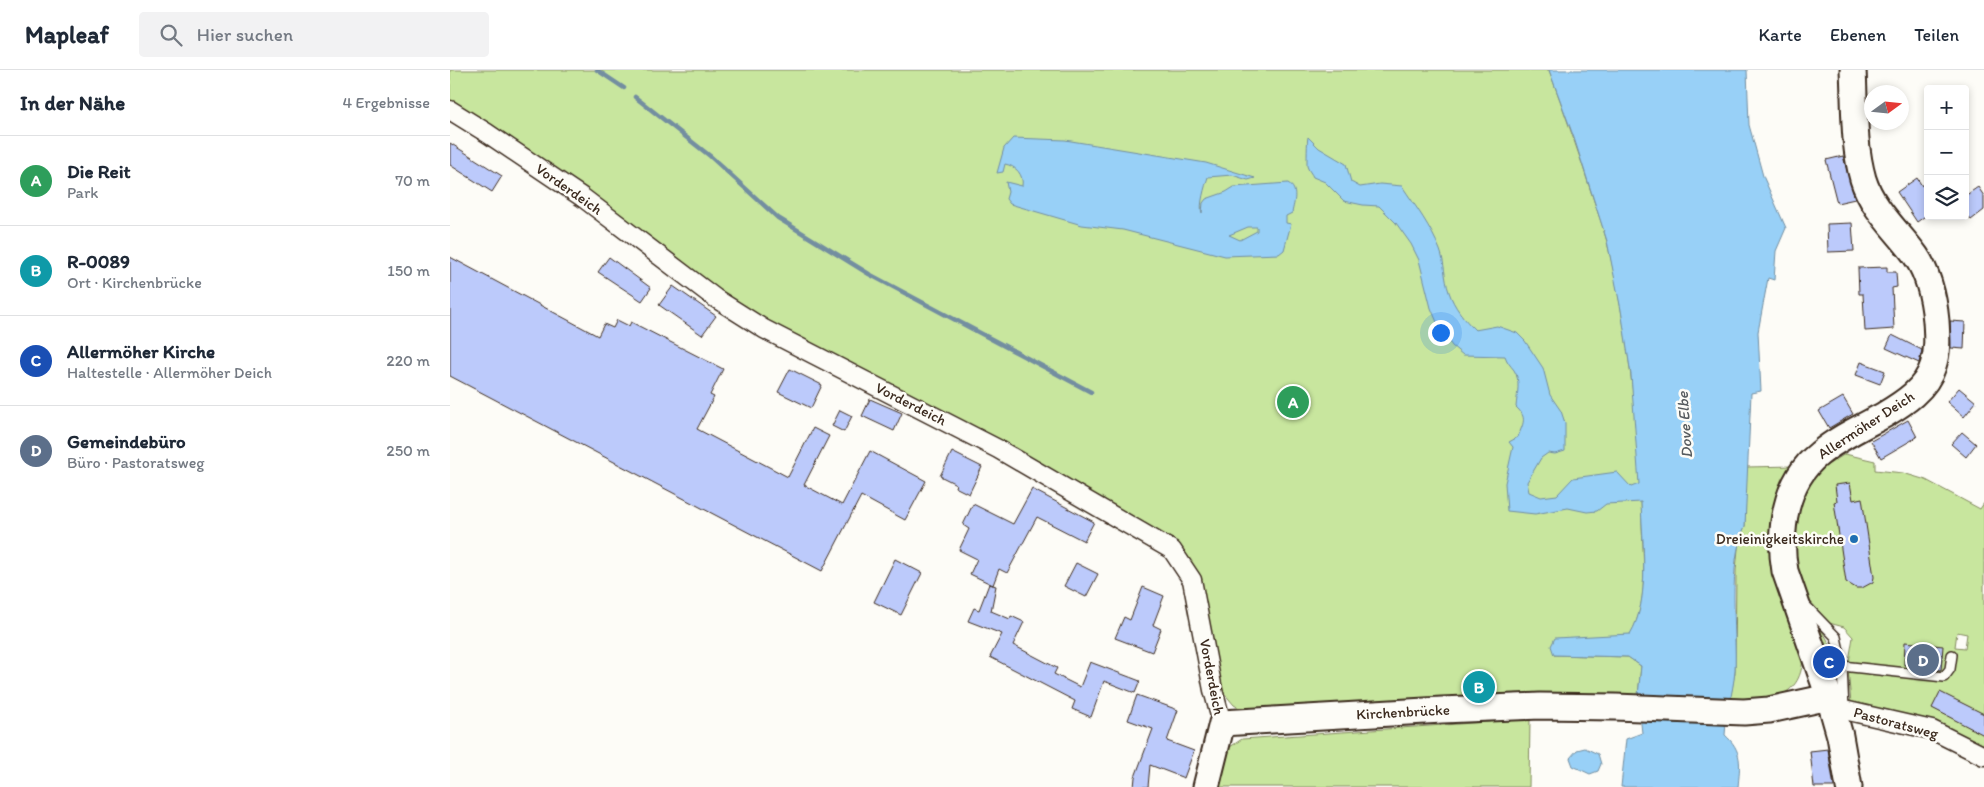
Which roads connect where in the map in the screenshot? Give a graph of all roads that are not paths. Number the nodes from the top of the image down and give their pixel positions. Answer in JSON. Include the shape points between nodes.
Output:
{"nodes":[{"id":1,"x":1852,"y":70,"type":"edge"},
{"id":2,"x":450,"y":110,"type":"edge"},
{"id":3,"x":1792,"y":592,"type":"junction"},
{"id":4,"x":1952,"y":655,"type":"dead end"},
{"id":5,"x":1842,"y":666,"type":"junction"},
{"id":6,"x":1835,"y":706,"type":"junction"},
{"id":7,"x":1222,"y":723,"type":"junction"},
{"id":8,"x":1984,"y":756,"type":"edge"},
{"id":9,"x":1206,"y":787,"type":"edge"},
{"id":10,"x":1849,"y":787,"type":"edge"}],
"edges":[{"from":1,"to":3,"type":"street","name":"Allermöher Deich","via":[[1857,146],[1864,180],[1874,200],[1926,274],[1935,310],[1937,349],[1929,377],[1918,392],[1819,454],[1805,467],[1790,494],[1783,526],[1782,554]]},
{"from":2,"to":7,"type":"street","name":"Vorderdeich","via":[[582,197],[715,298],[764,329],[998,449],[1172,550],[1192,580]]},
{"from":3,"to":5,"type":"lane","via":[[1836,637]]},
{"from":3,"to":6,"type":"street","name":"Allermöher Deich"},
{"from":4,"to":5,"type":"lane","via":[[1950,669],[1944,677]]},
{"from":5,"to":6,"type":"lane"},
{"from":6,"to":7,"type":"street","name":"Kirchenbrücke","via":[[1744,712],[1540,706]]},
{"from":6,"to":8,"type":"street","name":"Pastoratsweg","via":[[1932,730]]},
{"from":6,"to":10,"type":"street","name":"Allermöher Deich"},
{"from":7,"to":9,"type":"street","name":"Vorderdeich"}]}
